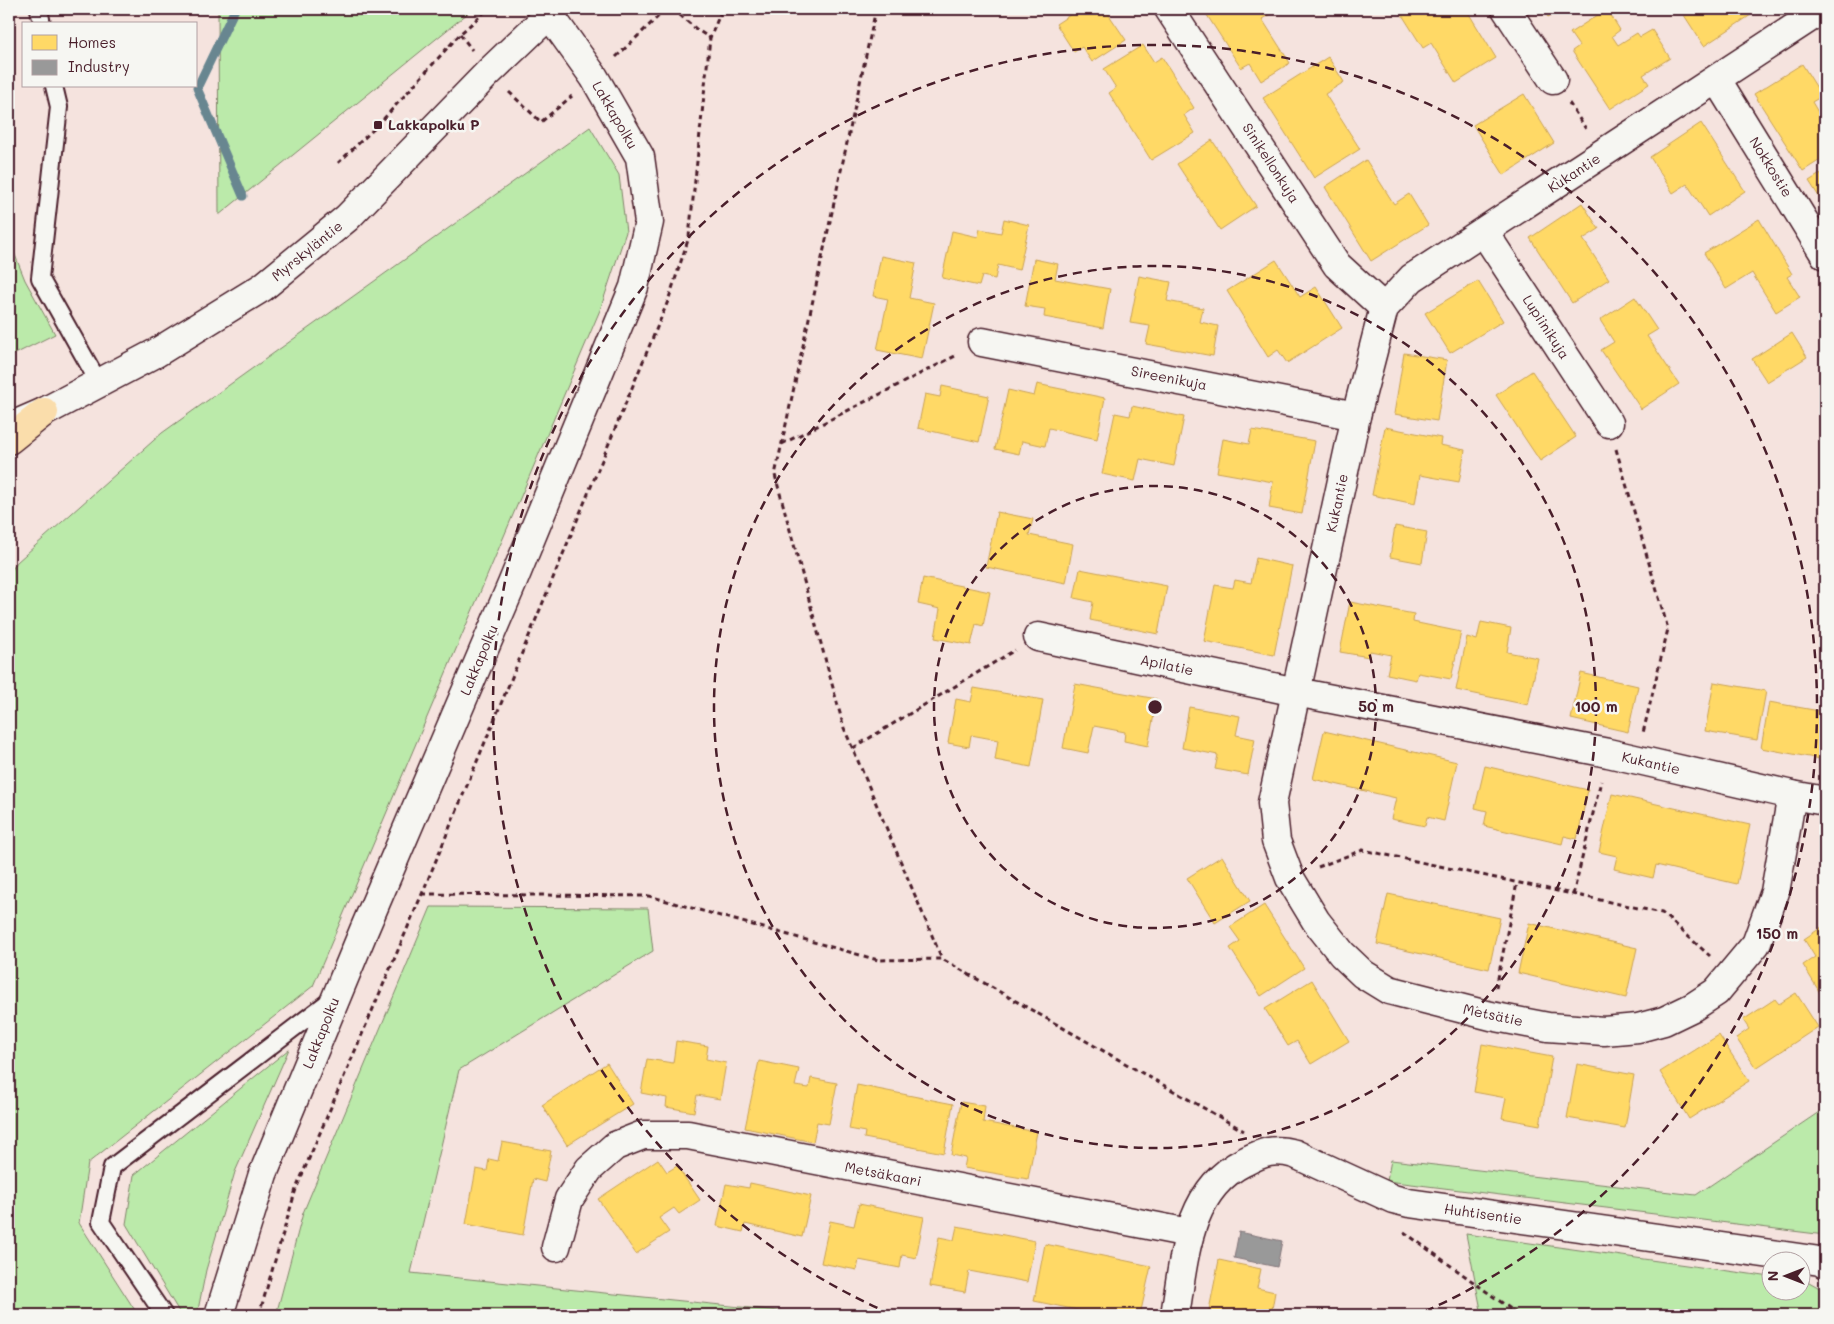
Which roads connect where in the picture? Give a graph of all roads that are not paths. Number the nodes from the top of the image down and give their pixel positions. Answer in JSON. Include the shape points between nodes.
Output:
{"nodes":[{"id":1,"x":39,"y":9,"type":"edge"},
{"id":2,"x":1170,"y":9,"type":"edge"},
{"id":3,"x":1506,"y":9,"type":"edge"},
{"id":4,"x":1823,"y":9,"type":"edge"},
{"id":5,"x":552,"y":12,"type":"edge"},
{"id":6,"x":42,"y":22,"type":"edge"},
{"id":7,"x":1553,"y":80,"type":"road end"},
{"id":8,"x":1716,"y":80,"type":"junction"},
{"id":9,"x":54,"y":88,"type":"edge"},
{"id":10,"x":1484,"y":232,"type":"junction"},
{"id":11,"x":1825,"y":255,"type":"edge"},
{"id":12,"x":1384,"y":308,"type":"junction"},
{"id":13,"x":982,"y":342,"type":"road end"},
{"id":14,"x":99,"y":383,"type":"junction"},
{"id":15,"x":44,"y":412,"type":"junction"},
{"id":16,"x":1356,"y":416,"type":"junction"},
{"id":17,"x":1609,"y":422,"type":"road end"},
{"id":18,"x":9,"y":427,"type":"edge"},
{"id":19,"x":9,"y":440,"type":"edge"},
{"id":20,"x":1038,"y":637,"type":"road end"},
{"id":21,"x":1296,"y":692,"type":"junction"},
{"id":22,"x":1792,"y":795,"type":"junction"},
{"id":23,"x":1825,"y":801,"type":"edge"},
{"id":24,"x":337,"y":995,"type":"junction"},
{"id":25,"x":1189,"y":1233,"type":"junction"},
{"id":26,"x":556,"y":1247,"type":"dead end"},
{"id":27,"x":1825,"y":1264,"type":"edge"},
{"id":28,"x":164,"y":1315,"type":"edge"},
{"id":29,"x":219,"y":1315,"type":"edge"},
{"id":30,"x":1175,"y":1315,"type":"edge"}],
"edges":[{"from":1,"to":6,"type":"lane"},
{"from":2,"to":12,"type":"street","name":"Sinikellonkuja","via":[[1337,265]]},
{"from":3,"to":7,"type":"street"},
{"from":4,"to":8,"type":"street","name":"Kukantie"},
{"from":5,"to":14,"type":"street","name":"Myrskyläntie","via":[[347,218],[263,287]]},
{"from":5,"to":24,"type":"street","name":"Lakkapolku","via":[[640,158],[649,222],[634,287]]},
{"from":8,"to":10,"type":"street","name":"Kukantie"},
{"from":8,"to":11,"type":"street","name":"Nokkostie"},
{"from":9,"to":14,"type":"lane","via":[[58,107],[40,278]]},
{"from":10,"to":12,"type":"street","name":"Kukantie","via":[[1412,278]]},
{"from":10,"to":17,"type":"street","name":"Lupiinikuja"},
{"from":12,"to":16,"type":"street","name":"Kukantie"},
{"from":13,"to":16,"type":"street","name":"Sireenikuja"},
{"from":14,"to":15,"type":"street","name":"Myrskyläntie"},
{"from":15,"to":18,"type":"street","name":"Myrskyläntie"},
{"from":15,"to":19,"type":"highway"},
{"from":16,"to":21,"type":"street","name":"Kukantie"},
{"from":20,"to":21,"type":"street","name":"Apilatie"},
{"from":21,"to":22,"type":"street","name":"Kukantie","via":[[1608,753]]},
{"from":21,"to":22,"type":"street","name":"Metsätie","via":[[1272,803],[1276,841],[1290,878],[1316,920],[1362,974],[1389,990],[1491,1016],[1604,1031],[1638,1028],[1664,1021],[1716,992],[1756,944],[1774,892]]},
{"from":22,"to":23,"type":"street","name":"Kukantie"},
{"from":24,"to":28,"type":"lane","via":[[112,1167],[101,1222]]},
{"from":24,"to":29,"type":"street","name":"Lakkapolku","via":[[263,1174]]},
{"from":25,"to":26,"type":"street","name":"Metsäkaari","via":[[688,1136],[643,1136],[615,1146],[589,1169],[569,1199]]},
{"from":25,"to":27,"type":"street","name":"Huhtisentie","via":[[1206,1196],[1232,1168],[1263,1152],[1282,1150],[1409,1203]]},
{"from":25,"to":30,"type":"street"}]}
